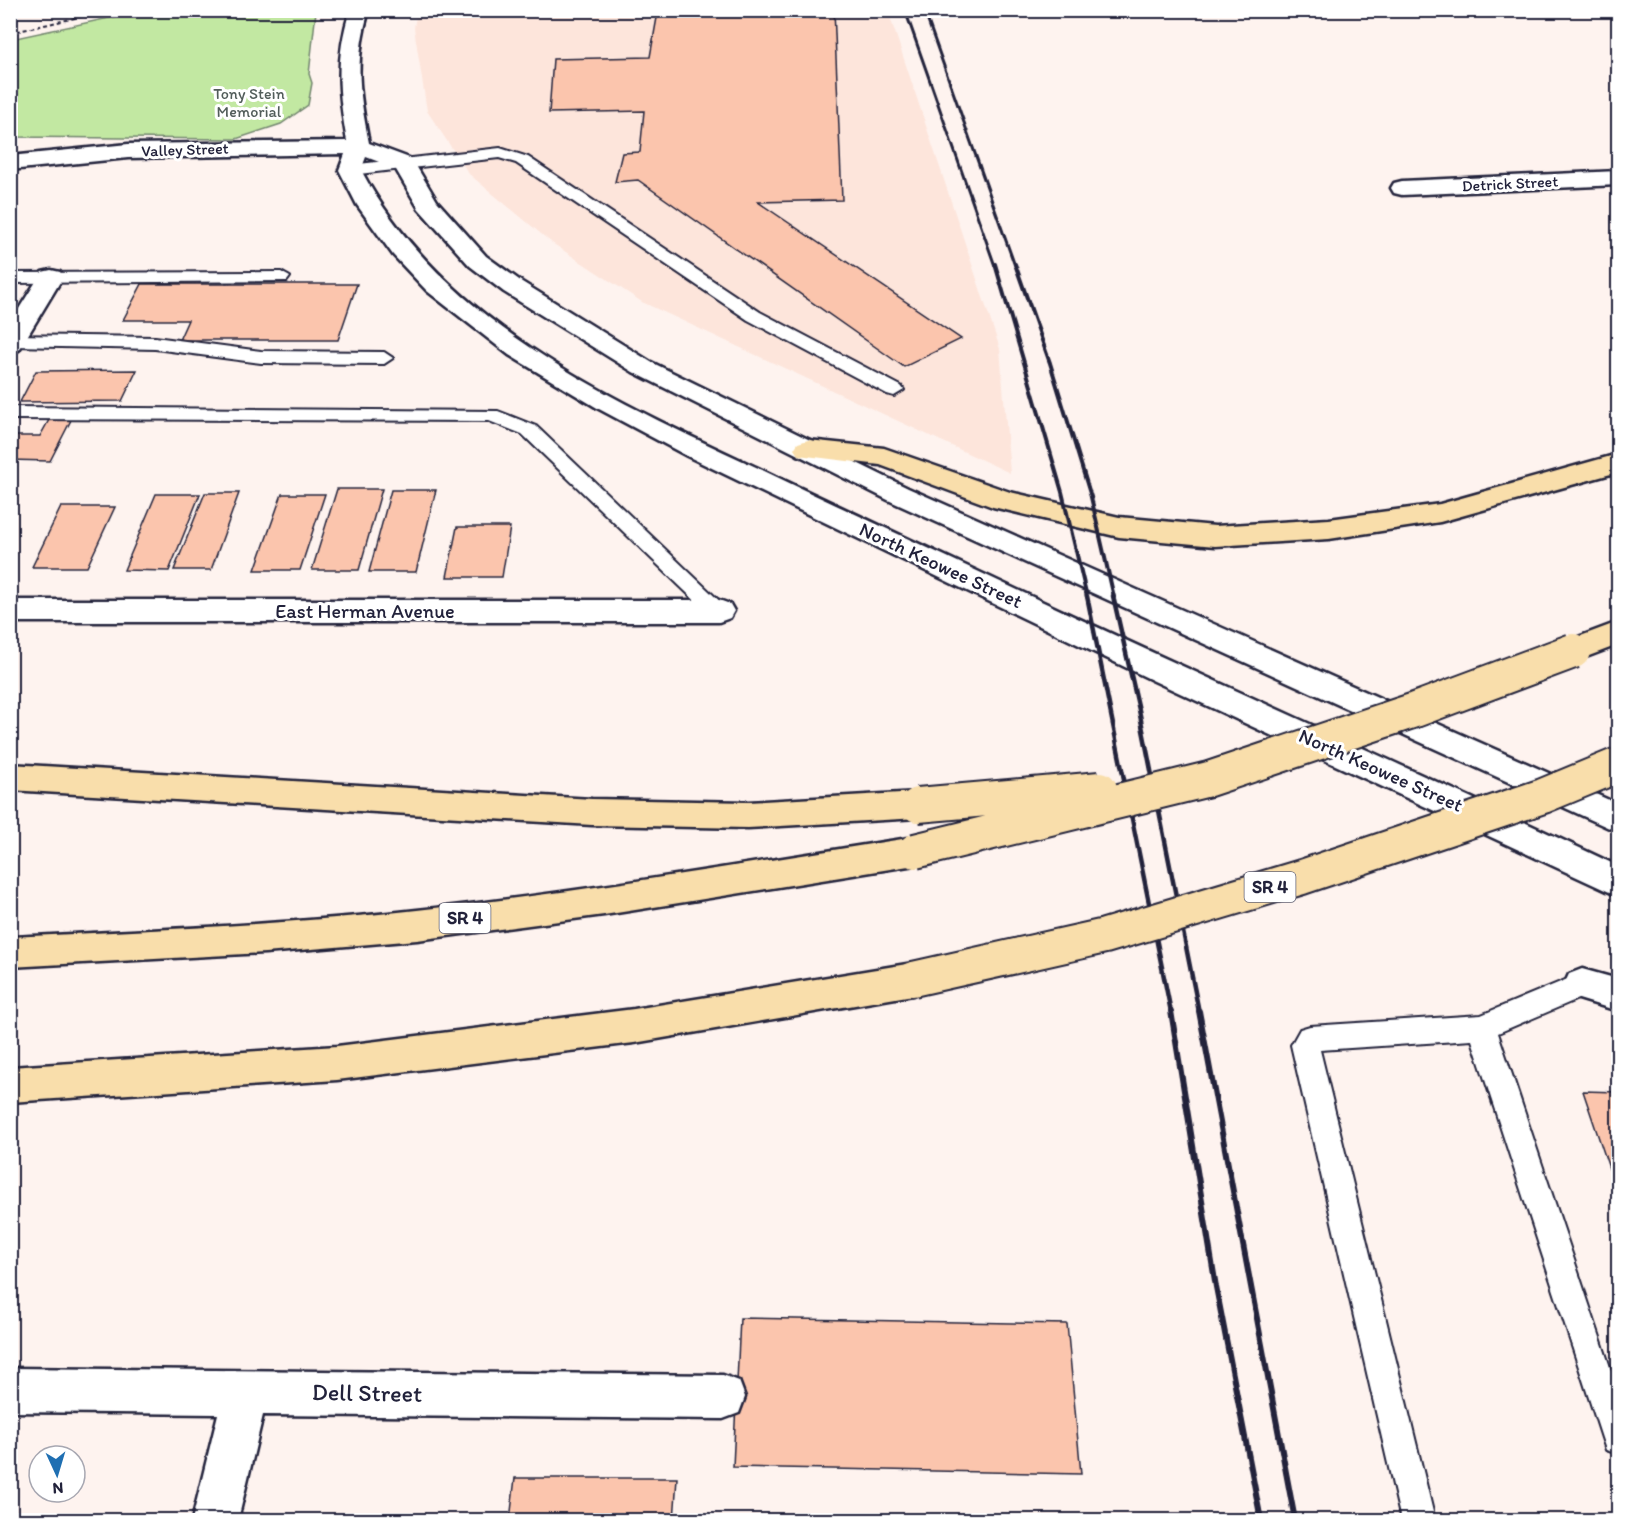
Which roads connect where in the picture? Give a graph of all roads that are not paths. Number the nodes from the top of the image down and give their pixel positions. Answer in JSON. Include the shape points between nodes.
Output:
{"nodes":[{"id":1,"x":360,"y":10,"type":"edge"},
{"id":2,"x":355,"y":158,"type":"junction"},
{"id":3,"x":10,"y":163,"type":"edge"},
{"id":4,"x":404,"y":164,"type":"junction"},
{"id":5,"x":1618,"y":178,"type":"edge"},
{"id":6,"x":1402,"y":188,"type":"dead end"},
{"id":7,"x":51,"y":277,"type":"junction"},
{"id":8,"x":281,"y":277,"type":"dead end"},
{"id":9,"x":10,"y":278,"type":"edge"},
{"id":10,"x":12,"y":342,"type":"edge"},
{"id":11,"x":384,"y":358,"type":"dead end"},
{"id":12,"x":894,"y":390,"type":"dead end"},
{"id":13,"x":10,"y":413,"type":"edge"},
{"id":14,"x":808,"y":449,"type":"junction"},
{"id":15,"x":1618,"y":463,"type":"edge"},
{"id":16,"x":10,"y":611,"type":"edge"},
{"id":17,"x":719,"y":611,"type":"joint"},
{"id":18,"x":1618,"y":633,"type":"edge"},
{"id":19,"x":1618,"y":765,"type":"edge"},
{"id":20,"x":10,"y":777,"type":"edge"},
{"id":21,"x":1209,"y":779,"type":"junction"},
{"id":22,"x":1618,"y":819,"type":"edge"},
{"id":23,"x":1618,"y":882,"type":"edge"},
{"id":24,"x":10,"y":952,"type":"edge"},
{"id":25,"x":1582,"y":985,"type":"joint"},
{"id":26,"x":1618,"y":995,"type":"edge"},
{"id":27,"x":1482,"y":1027,"type":"junction"},
{"id":28,"x":10,"y":1085,"type":"edge"},
{"id":29,"x":10,"y":1389,"type":"edge"},
{"id":30,"x":246,"y":1392,"type":"junction"},
{"id":31,"x":723,"y":1397,"type":"dead end"},
{"id":32,"x":1618,"y":1438,"type":"edge"},
{"id":33,"x":215,"y":1521,"type":"edge"},
{"id":34,"x":1418,"y":1521,"type":"edge"}],
"edges":[{"from":1,"to":2,"type":"main road","name":"North Keowee Street","via":[[352,36],[348,92]]},
{"from":2,"to":3,"type":"main road","name":"Valley Street","via":[[128,151]]},
{"from":2,"to":4,"type":"main road"},
{"from":2,"to":23,"type":"main road","name":"North Keowee Street","via":[[372,210],[424,274],[467,313],[511,345],[640,420],[1165,673],[1439,796]]},
{"from":4,"to":12,"type":"lane","via":[[500,153],[522,160],[754,316]]},
{"from":4,"to":14,"type":"main road","via":[[427,204],[451,232],[478,261],[513,287],[642,367]]},
{"from":5,"to":6,"type":"main road","name":"Detrick Street"},
{"from":7,"to":8,"type":"lane"},
{"from":7,"to":9,"type":"lane"},
{"from":7,"to":10,"type":"main road"},
{"from":10,"to":11,"type":"lane","via":[[155,343],[261,357]]},
{"from":13,"to":17,"type":"lane","via":[[491,415],[529,430]]},
{"from":14,"to":15,"type":"highway","via":[[884,456],[1003,500],[1119,527],[1215,536],[1329,529],[1440,513]]},
{"from":14,"to":22,"type":"main road","via":[[898,494]]},
{"from":16,"to":17,"type":"main road","name":"East Herman Avenue"},
{"from":18,"to":21,"type":"highway","number":"SR 4","bridge":true,"via":[[1415,710]]},
{"from":19,"to":28,"type":"highway","number":"SR 4","bridge":true,"via":[[1543,796],[1302,877],[1105,936],[913,979],[634,1026],[337,1063]]},
{"from":20,"to":21,"type":"highway","bridge":true,"via":[[592,812],[748,815],[918,805]]},
{"from":21,"to":24,"type":"highway","number":"SR 4","bridge":true,"via":[[915,851],[640,895],[418,925],[275,938]]},
{"from":25,"to":26,"type":"main road"},
{"from":25,"to":27,"type":"lane"},
{"from":27,"to":32,"type":"lane"},
{"from":27,"to":34,"type":"lane","via":[[1310,1038],[1305,1045]]},
{"from":29,"to":30,"type":"main road","name":"Dell Street"},
{"from":30,"to":31,"type":"main road","name":"Dell Street"},
{"from":30,"to":33,"type":"main road"}]}
